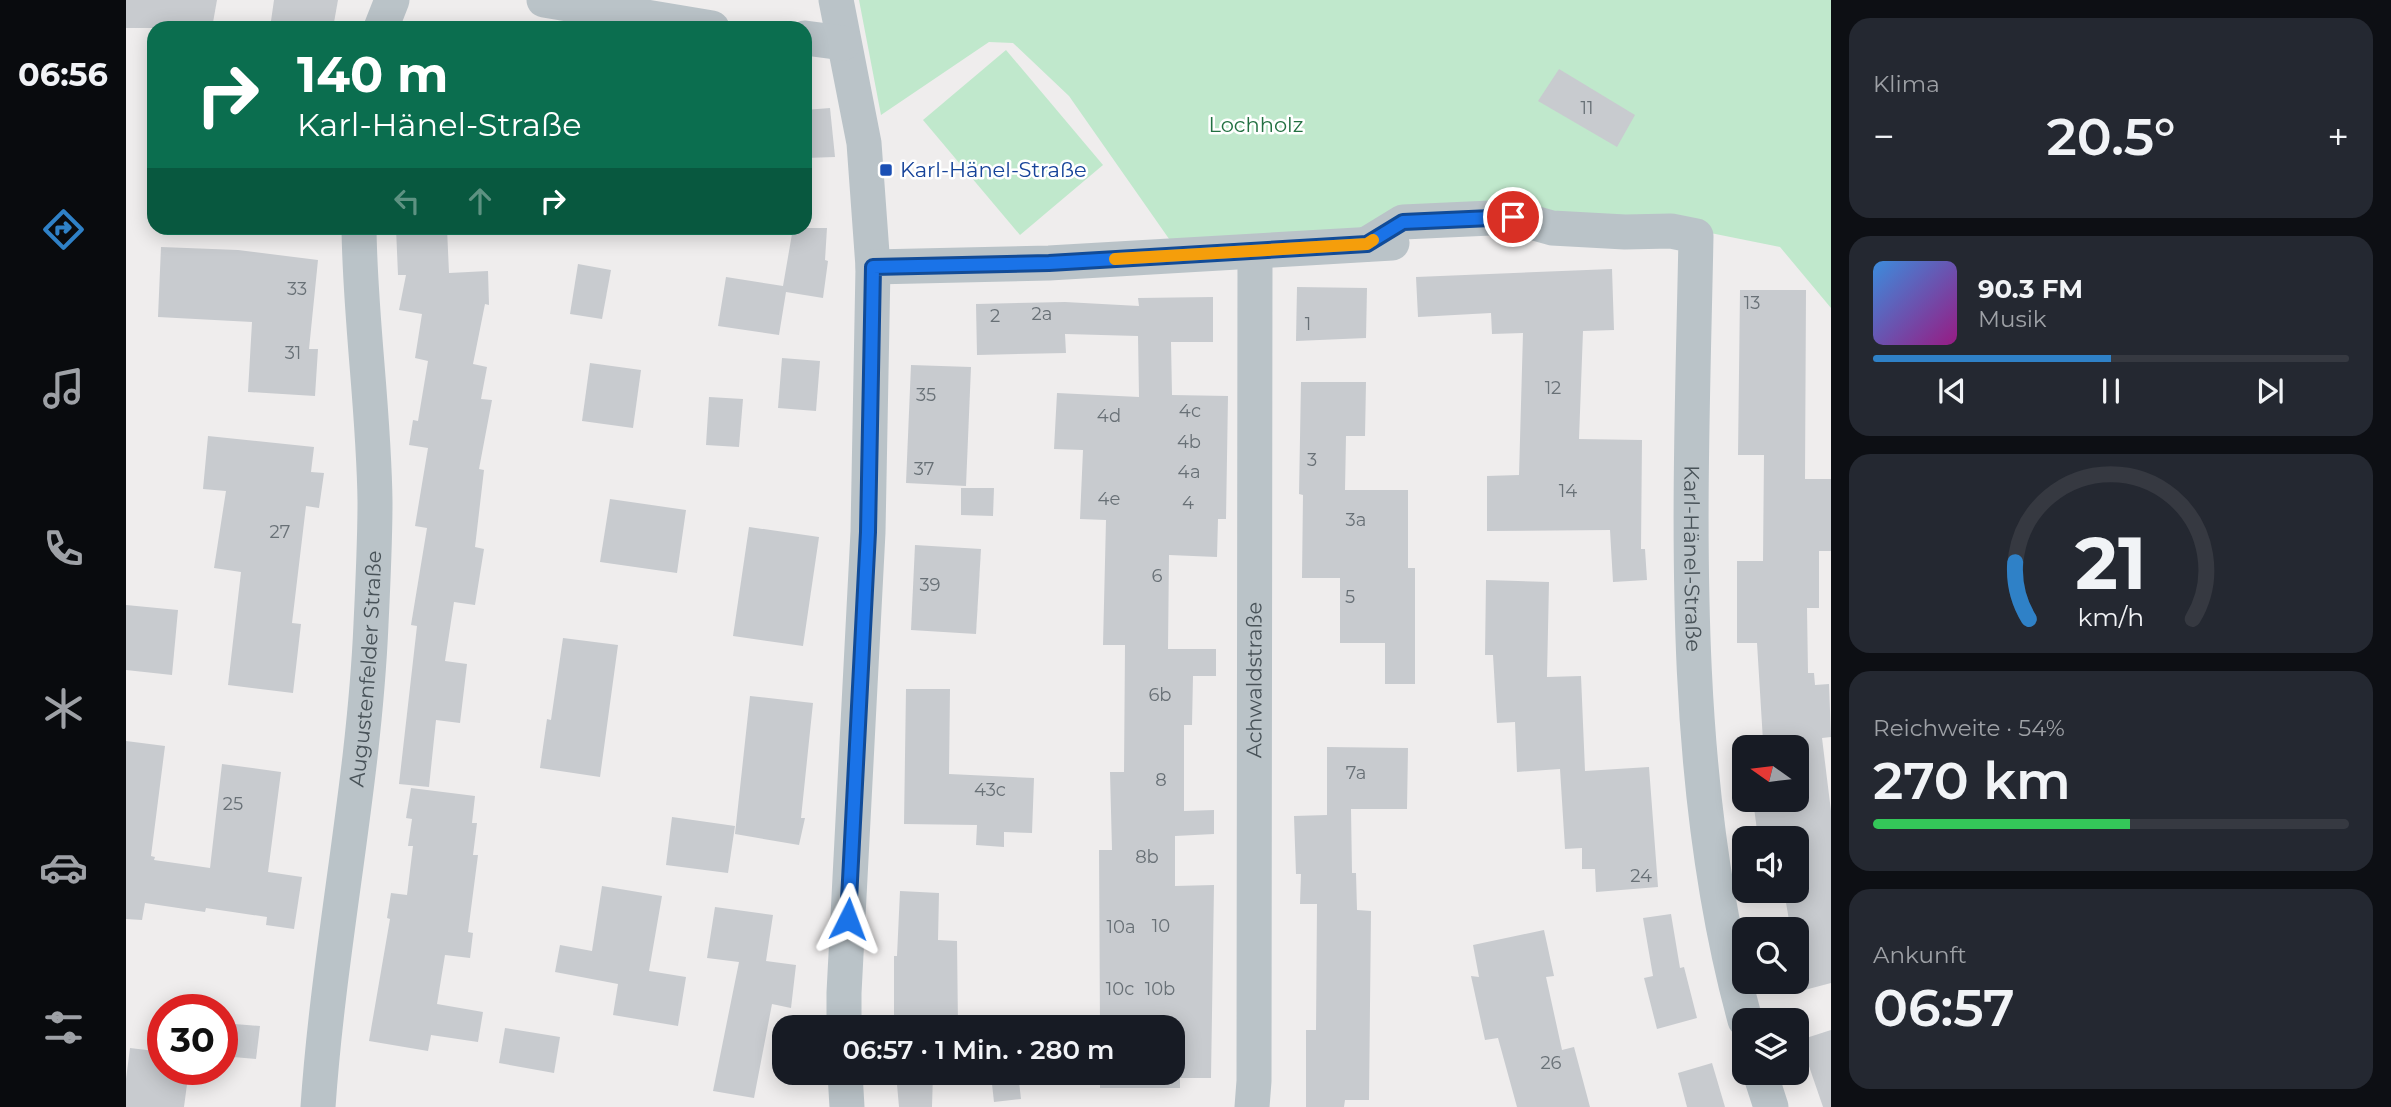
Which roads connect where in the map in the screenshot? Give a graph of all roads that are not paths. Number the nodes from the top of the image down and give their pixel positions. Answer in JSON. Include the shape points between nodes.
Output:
{"nodes":[{"id":1,"x":392,"y":0,"type":"edge"},
{"id":2,"x":544,"y":0,"type":"edge"},
{"id":3,"x":836,"y":0,"type":"edge"},
{"id":4,"x":384,"y":21,"type":"edge"},
{"id":5,"x":670,"y":21,"type":"edge"},
{"id":6,"x":812,"y":39,"type":"edge"},
{"id":7,"x":843,"y":43,"type":"junction"},
{"id":8,"x":359,"y":235,"type":"edge"},
{"id":9,"x":1255,"y":252,"type":"junction"},
{"id":10,"x":873,"y":267,"type":"junction"},
{"id":11,"x":1742,"y":1008,"type":"edge"},
{"id":12,"x":844,"y":1015,"type":"edge"},
{"id":13,"x":846,"y":1085,"type":"edge"},
{"id":14,"x":1764,"y":1085,"type":"edge"},
{"id":15,"x":317,"y":1107,"type":"edge"},
{"id":16,"x":847,"y":1107,"type":"edge"},
{"id":17,"x":1252,"y":1107,"type":"edge"},
{"id":18,"x":1771,"y":1107,"type":"edge"}],
"edges":[{"from":1,"to":4,"type":"street"},
{"from":2,"to":5,"type":"street"},
{"from":3,"to":7,"type":"street"},
{"from":6,"to":7,"type":"street"},
{"from":7,"to":10,"type":"street","via":[[864,144]]},
{"from":8,"to":15,"type":"street","name":"Augustenfelder Straße","via":[[375,501],[371,626]]},
{"from":9,"to":10,"type":"street","name":"Karl-Hänel-Straße"},
{"from":9,"to":11,"type":"street","name":"Karl-Hänel-Straße","via":[[1367,244],[1403,222],[1513,217],[1552,228],[1671,231],[1696,236],[1692,648],[1711,857]]},
{"from":9,"to":17,"type":"street","name":"Achwaldstraße"},
{"from":10,"to":12,"type":"street","via":[[868,520]]},
{"from":13,"to":16,"type":"street"},
{"from":14,"to":18,"type":"street"}]}
